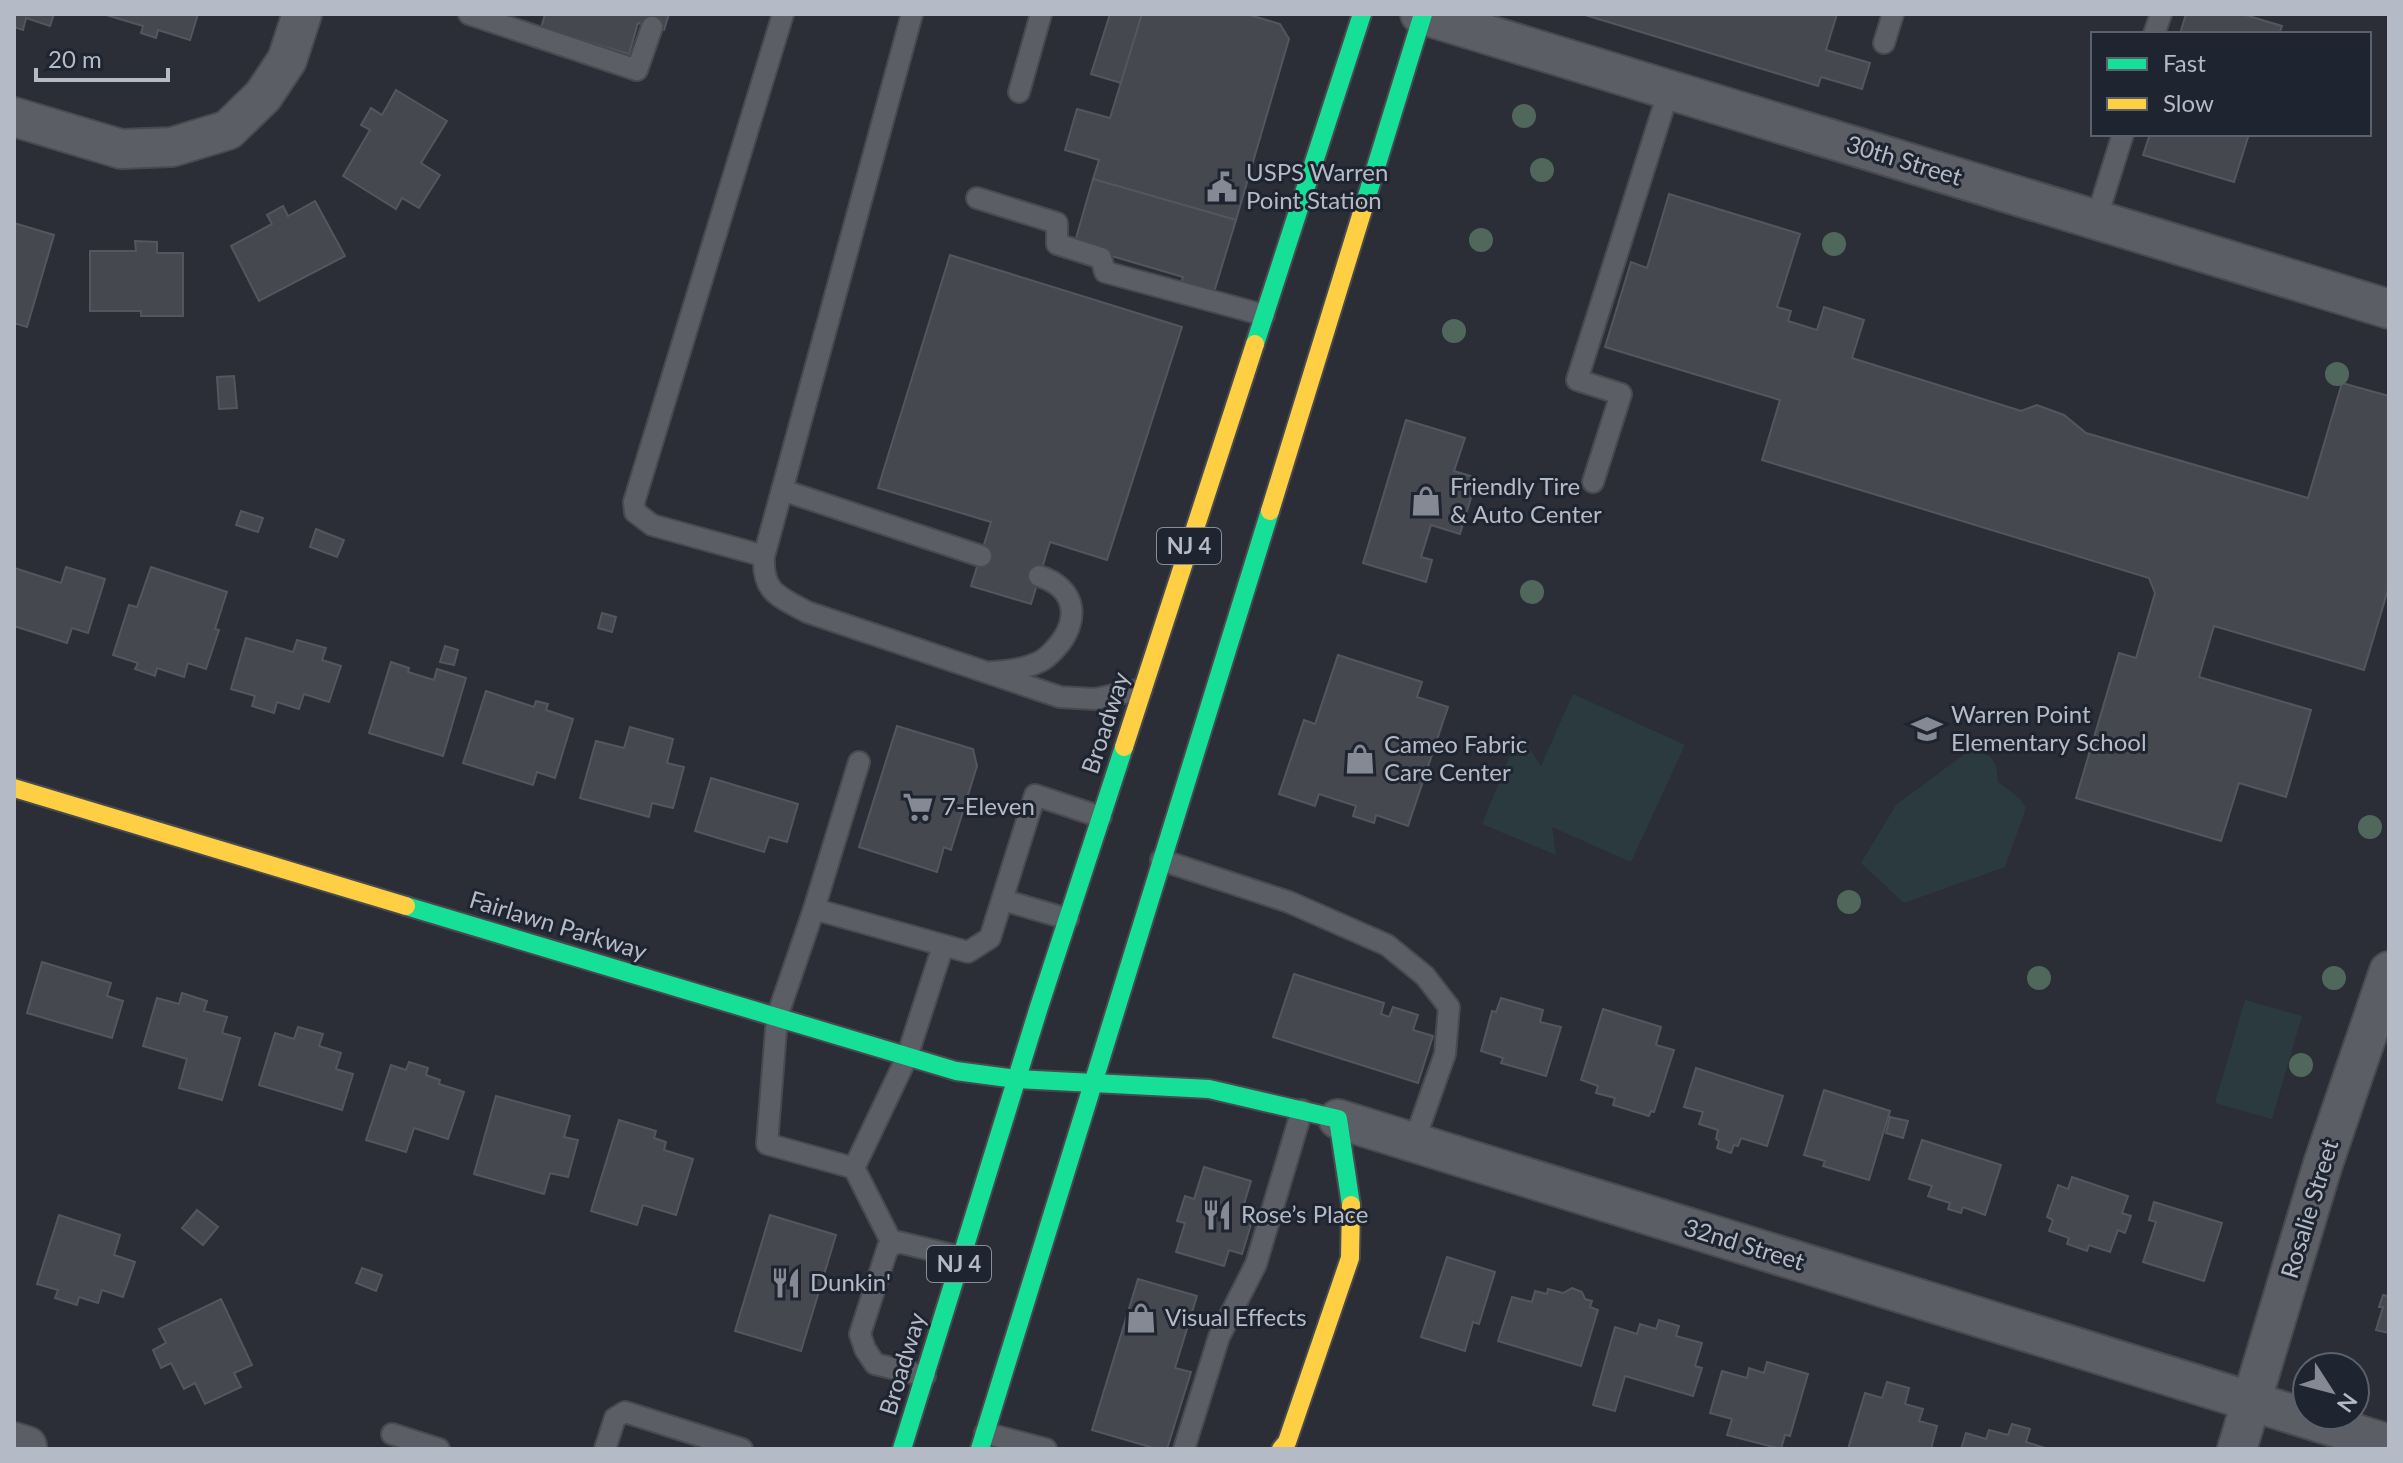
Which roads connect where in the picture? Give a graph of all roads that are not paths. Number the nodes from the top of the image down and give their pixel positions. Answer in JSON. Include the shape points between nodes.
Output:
{"nodes":[{"id":1,"x":302,"y":14,"type":"edge"},
{"id":2,"x":469,"y":14,"type":"edge"},
{"id":3,"x":783,"y":14,"type":"edge"},
{"id":4,"x":912,"y":14,"type":"edge"},
{"id":5,"x":1041,"y":14,"type":"edge"},
{"id":6,"x":1362,"y":14,"type":"edge"},
{"id":7,"x":1422,"y":14,"type":"edge"},
{"id":8,"x":1893,"y":14,"type":"edge"},
{"id":9,"x":652,"y":27,"type":"dead end"},
{"id":10,"x":1884,"y":43,"type":"dead end"},
{"id":11,"x":1669,"y":90,"type":"junction"},
{"id":12,"x":1019,"y":92,"type":"dead end"},
{"id":13,"x":14,"y":117,"type":"edge"},
{"id":14,"x":2122,"y":136,"type":"edge"},
{"id":15,"x":977,"y":198,"type":"dead end"},
{"id":16,"x":2096,"y":220,"type":"junction"},
{"id":17,"x":2389,"y":309,"type":"edge"},
{"id":18,"x":1264,"y":315,"type":"junction"},
{"id":19,"x":1593,"y":482,"type":"dead end"},
{"id":20,"x":782,"y":490,"type":"junction"},
{"id":21,"x":764,"y":556,"type":"junction"},
{"id":22,"x":981,"y":556,"type":"dead end"},
{"id":23,"x":1039,"y":576,"type":"dead end"},
{"id":24,"x":988,"y":673,"type":"junction"},
{"id":25,"x":1142,"y":689,"type":"junction"},
{"id":26,"x":859,"y":762,"type":"dead end"},
{"id":27,"x":14,"y":788,"type":"edge"},
{"id":28,"x":1101,"y":817,"type":"junction"},
{"id":29,"x":1161,"y":860,"type":"junction"},
{"id":30,"x":1003,"y":900,"type":"junction"},
{"id":31,"x":814,"y":909,"type":"junction"},
{"id":32,"x":1068,"y":919,"type":"junction"},
{"id":33,"x":943,"y":946,"type":"junction"},
{"id":34,"x":2389,"y":971,"type":"edge"},
{"id":35,"x":777,"y":1017,"type":"junction"},
{"id":36,"x":907,"y":1057,"type":"junction"},
{"id":37,"x":1016,"y":1079,"type":"junction"},
{"id":38,"x":1092,"y":1083,"type":"junction"},
{"id":39,"x":1320,"y":1114,"type":"junction"},
{"id":40,"x":1414,"y":1142,"type":"junction"},
{"id":41,"x":854,"y":1168,"type":"junction"},
{"id":42,"x":893,"y":1245,"type":"junction"},
{"id":43,"x":961,"y":1257,"type":"junction"},
{"id":44,"x":925,"y":1376,"type":"junction"},
{"id":45,"x":2251,"y":1403,"type":"junction"},
{"id":46,"x":392,"y":1434,"type":"dead end"},
{"id":47,"x":982,"y":1441,"type":"edge"},
{"id":48,"x":2389,"y":1444,"type":"edge"},
{"id":49,"x":1285,"y":1447,"type":"edge"},
{"id":50,"x":439,"y":1449,"type":"edge"},
{"id":51,"x":605,"y":1449,"type":"edge"},
{"id":52,"x":742,"y":1449,"type":"edge"},
{"id":53,"x":902,"y":1449,"type":"edge"},
{"id":54,"x":1046,"y":1449,"type":"edge"},
{"id":55,"x":1184,"y":1449,"type":"edge"},
{"id":56,"x":2237,"y":1449,"type":"edge"}],
"edges":[{"from":1,"to":13,"type":"street","via":[[287,60],[263,96],[228,130],[172,147],[121,149]]},
{"from":2,"to":9,"type":"lane","via":[[637,70]]},
{"from":3,"to":21,"type":"lane","via":[[634,502],[635,512],[652,525]]},
{"from":4,"to":20,"type":"lane"},
{"from":5,"to":12,"type":"lane"},
{"from":6,"to":18,"type":"main road","name":"Broadway","number":"NJ 4"},
{"from":7,"to":11,"type":"street","name":"30th Street"},
{"from":7,"to":29,"type":"main road","number":"NJ 4"},
{"from":8,"to":10,"type":"lane"},
{"from":11,"to":16,"type":"street","name":"30th Street"},
{"from":11,"to":19,"type":"lane","via":[[1577,380],[1621,394]]},
{"from":14,"to":16,"type":"lane"},
{"from":15,"to":18,"type":"lane","via":[[1057,223],[1057,244],[1101,258],[1105,272]]},
{"from":16,"to":17,"type":"street","name":"30th Street"},
{"from":18,"to":25,"type":"main road","name":"Broadway","number":"NJ 4"},
{"from":20,"to":21,"type":"lane"},
{"from":20,"to":22,"type":"lane"},
{"from":21,"to":24,"type":"lane","via":[[763,575],[772,592],[807,612]]},
{"from":23,"to":24,"type":"lane","via":[[1064,589],[1071,603],[1072,621],[1063,640],[1044,660]]},
{"from":24,"to":25,"type":"lane","via":[[1060,697],[1095,699]]},
{"from":25,"to":28,"type":"main road","name":"Broadway","number":"NJ 4"},
{"from":26,"to":31,"type":"lane"},
{"from":27,"to":35,"type":"main road","name":"Fairlawn Parkway"},
{"from":28,"to":30,"type":"lane","via":[[1035,795]]},
{"from":28,"to":32,"type":"main road","name":"Broadway","number":"NJ 4"},
{"from":29,"to":38,"type":"main road","number":"NJ 4"},
{"from":29,"to":40,"type":"lane","via":[[1289,902],[1387,945],[1425,976],[1449,1007],[1445,1054]]},
{"from":30,"to":32,"type":"lane"},
{"from":30,"to":33,"type":"lane","via":[[990,938],[968,952]]},
{"from":31,"to":33,"type":"lane"},
{"from":31,"to":35,"type":"lane"},
{"from":32,"to":37,"type":"main road","name":"Broadway","number":"NJ 4"},
{"from":33,"to":36,"type":"lane"},
{"from":34,"to":45,"type":"street","name":"Rosalie Street","via":[[2323,1164]]},
{"from":35,"to":36,"type":"main road","name":"Fairlawn Parkway"},
{"from":35,"to":41,"type":"lane","via":[[767,1144]]},
{"from":36,"to":37,"type":"main road","name":"Fairlawn Parkway","via":[[956,1071]]},
{"from":36,"to":41,"type":"lane"},
{"from":37,"to":38,"type":"main road","name":"Fairlawn Parkway"},
{"from":37,"to":43,"type":"main road","name":"Broadway","number":"NJ 4"},
{"from":38,"to":39,"type":"main road","name":"32nd Street","via":[[1209,1089]]},
{"from":38,"to":47,"type":"main road","number":"NJ 4"},
{"from":39,"to":40,"type":"street","name":"32nd Street"},
{"from":39,"to":49,"type":"main road","via":[[1351,1200],[1350,1258]]},
{"from":39,"to":55,"type":"lane","via":[[1219,1337]]},
{"from":40,"to":45,"type":"street","name":"32nd Street"},
{"from":41,"to":42,"type":"lane"},
{"from":42,"to":43,"type":"lane"},
{"from":42,"to":44,"type":"lane","via":[[860,1334],[875,1364]]},
{"from":43,"to":44,"type":"main road","name":"Broadway","number":"NJ 4"},
{"from":44,"to":53,"type":"main road","name":"Broadway","number":"NJ 4"},
{"from":45,"to":48,"type":"street","name":"32nd Street"},
{"from":45,"to":56,"type":"street","name":"Rosalie Street"},
{"from":46,"to":50,"type":"lane"},
{"from":47,"to":54,"type":"lane"},
{"from":51,"to":52,"type":"lane","via":[[615,1418],[625,1412]]}]}
